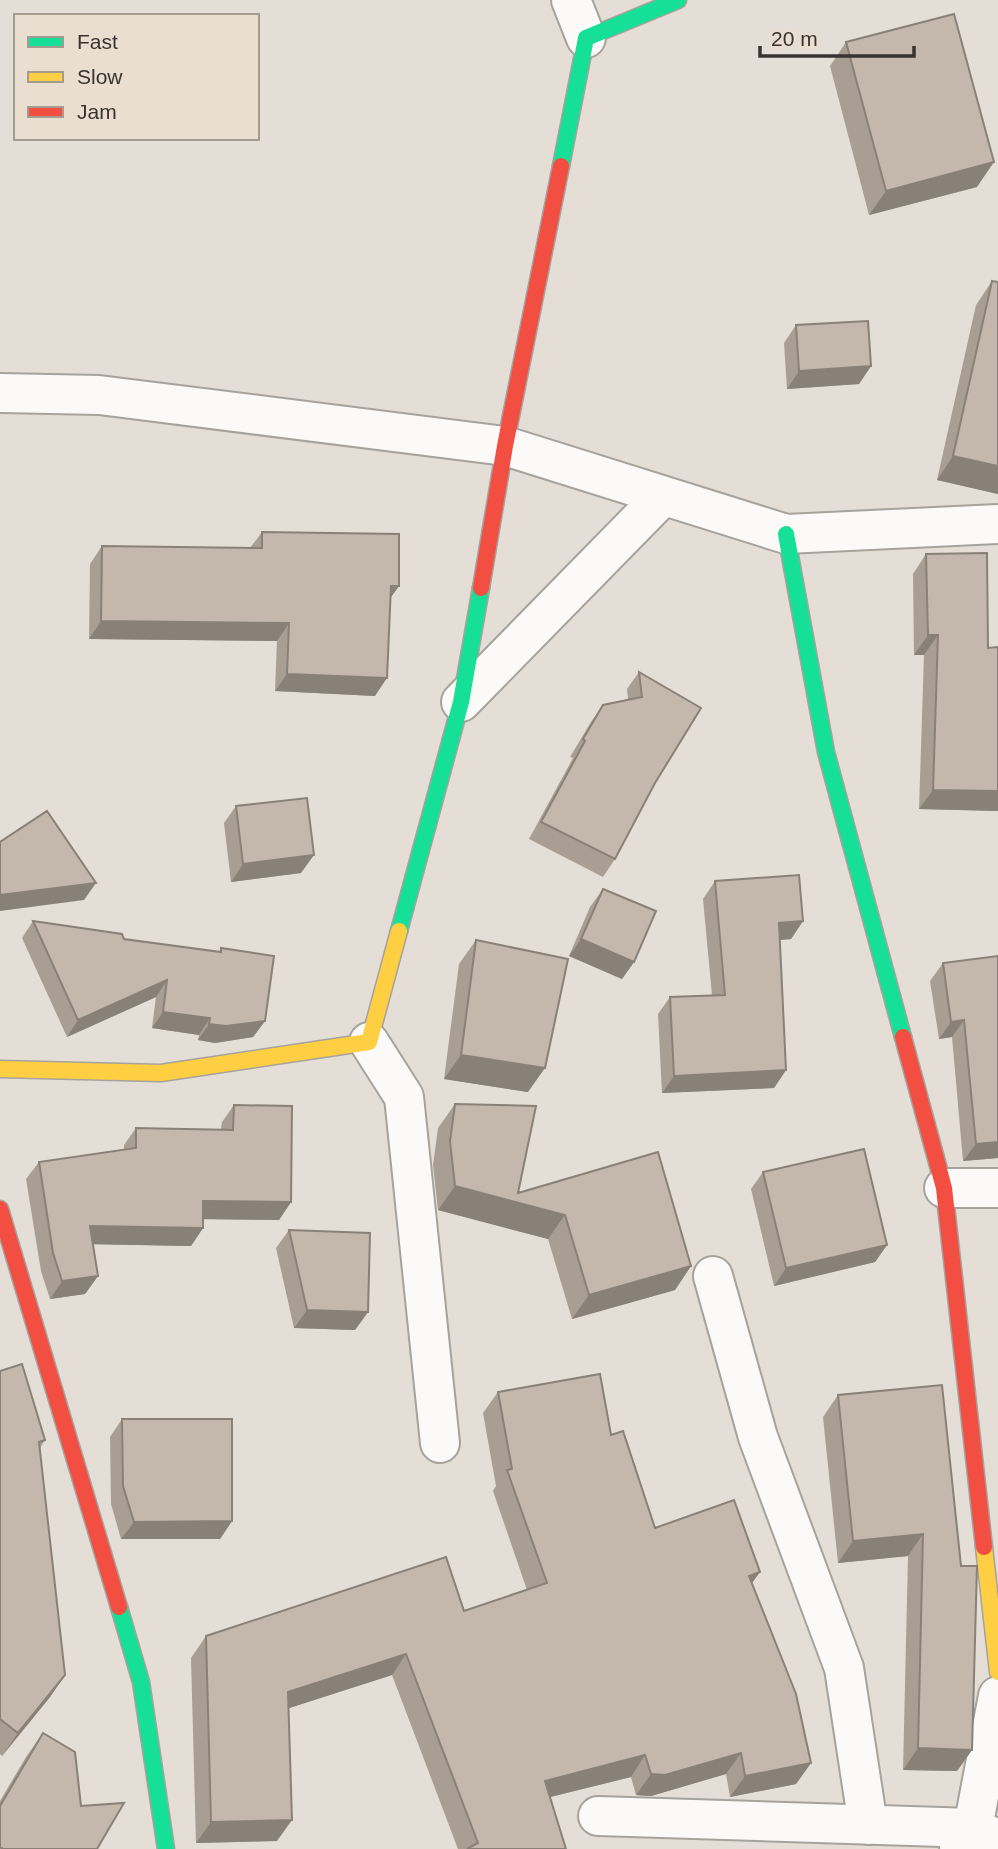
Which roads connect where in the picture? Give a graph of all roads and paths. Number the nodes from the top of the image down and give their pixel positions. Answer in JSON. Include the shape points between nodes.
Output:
{"nodes":[{"id":1,"x":571,"y":0,"type":"edge"},
{"id":2,"x":678,"y":0,"type":"edge"},
{"id":3,"x":586,"y":38,"type":"junction"},
{"id":4,"x":0,"y":393,"type":"edge"},
{"id":5,"x":505,"y":446,"type":"junction"},
{"id":6,"x":663,"y":496,"type":"junction"},
{"id":7,"x":998,"y":524,"type":"edge"},
{"id":8,"x":786,"y":534,"type":"junction"},
{"id":9,"x":461,"y":702,"type":"junction"},
{"id":10,"x":369,"y":1042,"type":"junction"},
{"id":11,"x":0,"y":1069,"type":"edge"},
{"id":12,"x":944,"y":1188,"type":"junction"},
{"id":13,"x":998,"y":1188,"type":"edge"},
{"id":14,"x":0,"y":1209,"type":"edge"},
{"id":15,"x":713,"y":1276,"type":"dead end"},
{"id":16,"x":440,"y":1443,"type":"dead end"},
{"id":17,"x":998,"y":1672,"type":"edge"},
{"id":18,"x":998,"y":1696,"type":"edge"},
{"id":19,"x":598,"y":1816,"type":"dead end"},
{"id":20,"x":868,"y":1825,"type":"junction"},
{"id":21,"x":976,"y":1839,"type":"edge"},
{"id":22,"x":166,"y":1849,"type":"edge"}],
"edges":[{"from":1,"to":3,"type":"street"},
{"from":2,"to":3,"type":"street"},
{"from":3,"to":5,"type":"street"},
{"from":4,"to":5,"type":"street","via":[[99,395]]},
{"from":5,"to":6,"type":"street"},
{"from":5,"to":9,"type":"street"},
{"from":6,"to":8,"type":"street"},
{"from":6,"to":9,"type":"street"},
{"from":7,"to":8,"type":"street"},
{"from":8,"to":12,"type":"street","via":[[826,752]]},
{"from":9,"to":10,"type":"street"},
{"from":10,"to":11,"type":"street","via":[[161,1073]]},
{"from":10,"to":16,"type":"street","via":[[404,1097]]},
{"from":12,"to":13,"type":"street"},
{"from":12,"to":17,"type":"street"},
{"from":14,"to":22,"type":"street","via":[[141,1682]]},
{"from":15,"to":20,"type":"street","via":[[758,1437],[844,1668]]},
{"from":18,"to":21,"type":"street"},
{"from":19,"to":20,"type":"street"},
{"from":20,"to":21,"type":"street"}]}
